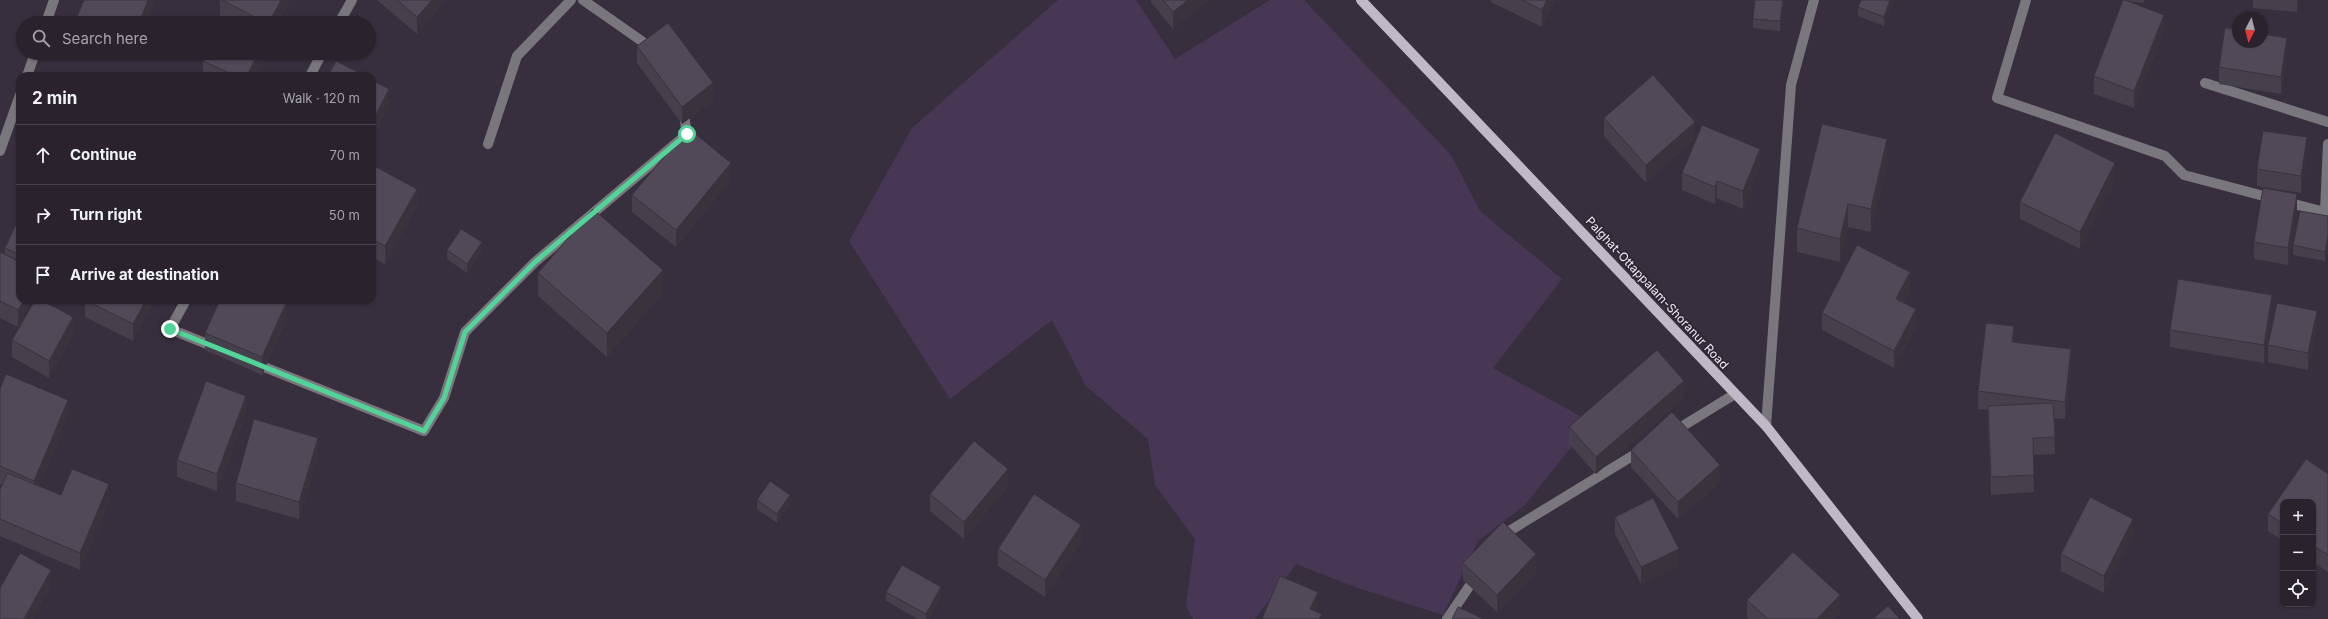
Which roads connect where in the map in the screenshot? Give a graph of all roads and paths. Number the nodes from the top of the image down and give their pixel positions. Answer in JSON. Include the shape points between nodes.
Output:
{"nodes":[{"id":1,"x":54,"y":0,"type":"edge"},
{"id":2,"x":352,"y":0,"type":"edge"},
{"id":3,"x":570,"y":0,"type":"edge"},
{"id":4,"x":583,"y":0,"type":"edge"},
{"id":5,"x":1361,"y":0,"type":"edge"},
{"id":6,"x":1814,"y":0,"type":"edge"},
{"id":7,"x":2026,"y":0,"type":"edge"},
{"id":8,"x":48,"y":16,"type":"edge"},
{"id":9,"x":343,"y":16,"type":"edge"},
{"id":10,"x":662,"y":55,"type":"edge"},
{"id":11,"x":33,"y":60,"type":"edge"},
{"id":12,"x":318,"y":60,"type":"edge"},
{"id":13,"x":28,"y":72,"type":"edge"},
{"id":14,"x":312,"y":72,"type":"edge"},
{"id":15,"x":2205,"y":83,"type":"dead end"},
{"id":16,"x":680,"y":95,"type":"edge"},
{"id":17,"x":16,"y":106,"type":"edge"},
{"id":18,"x":2328,"y":122,"type":"edge"},
{"id":19,"x":488,"y":144,"type":"dead end"},
{"id":20,"x":2328,"y":144,"type":"edge"},
{"id":21,"x":0,"y":151,"type":"edge"},
{"id":22,"x":2326,"y":212,"type":"edge"},
{"id":23,"x":184,"y":304,"type":"edge"},
{"id":24,"x":228,"y":353,"type":"edge"},
{"id":25,"x":243,"y":359,"type":"edge"},
{"id":26,"x":1735,"y":394,"type":"junction"},
{"id":27,"x":1766,"y":426,"type":"junction"},
{"id":28,"x":1497,"y":547,"type":"edge"},
{"id":29,"x":1483,"y":566,"type":"edge"},
{"id":30,"x":1447,"y":619,"type":"edge"},
{"id":31,"x":1918,"y":619,"type":"edge"}],
"edges":[{"from":1,"to":8,"type":"street"},
{"from":2,"to":9,"type":"street"},
{"from":3,"to":19,"type":"street","via":[[517,56]]},
{"from":4,"to":10,"type":"street"},
{"from":5,"to":26,"type":"main road","name":"Palghat-Ottappalam-Shoranur Road"},
{"from":6,"to":27,"type":"street","via":[[1791,85]]},
{"from":7,"to":22,"type":"street","via":[[1997,98],[2166,156],[2184,175]]},
{"from":11,"to":13,"type":"street"},
{"from":12,"to":14,"type":"street"},
{"from":15,"to":18,"type":"street"},
{"from":16,"to":25,"type":"street","via":[[687,134],[535,262],[465,332],[444,398],[424,431]]},
{"from":17,"to":21,"type":"street"},
{"from":20,"to":22,"type":"street"},
{"from":23,"to":24,"type":"street","via":[[170,329]]},
{"from":26,"to":27,"type":"main road","name":"Palghat-Ottappalam-Shoranur Road"},
{"from":26,"to":28,"type":"street","via":[[1506,533]]},
{"from":27,"to":31,"type":"main road","name":"Palghat-Ottappalam-Shoranur Road"},
{"from":29,"to":30,"type":"street"}]}
